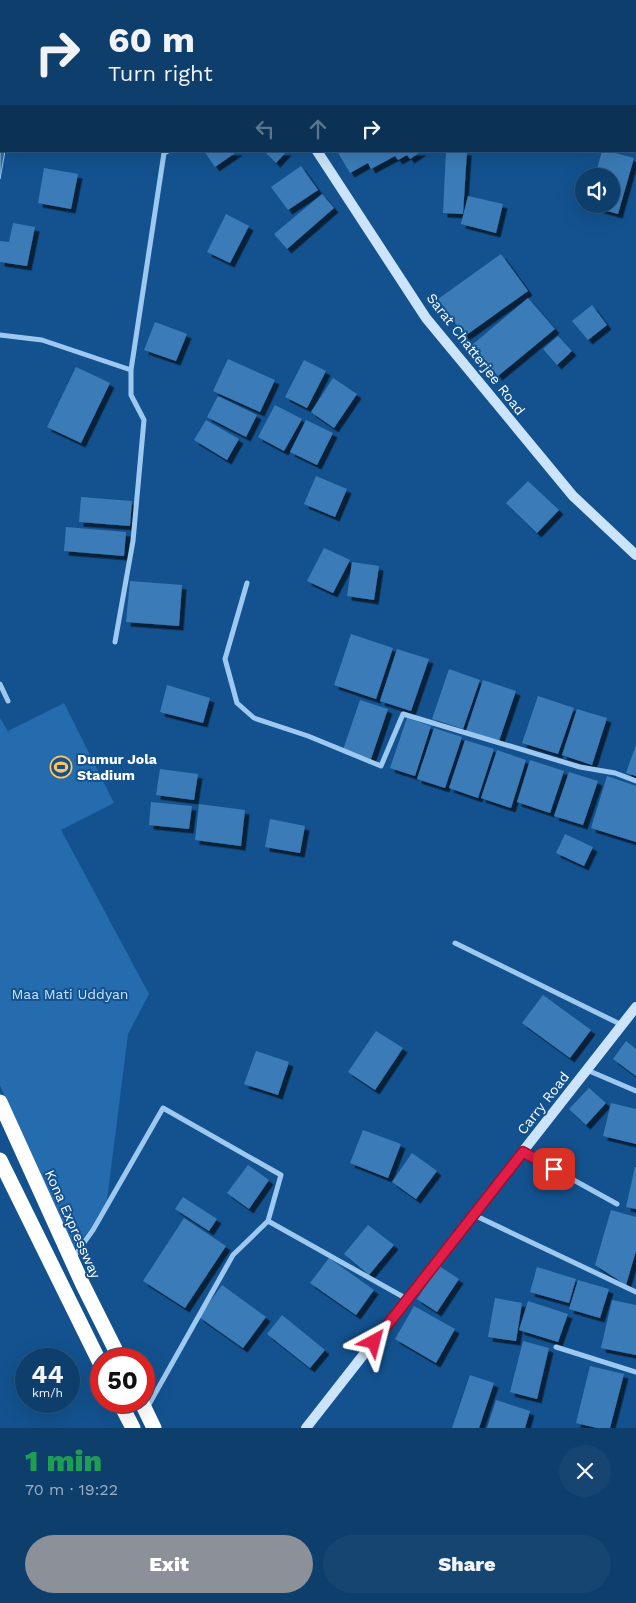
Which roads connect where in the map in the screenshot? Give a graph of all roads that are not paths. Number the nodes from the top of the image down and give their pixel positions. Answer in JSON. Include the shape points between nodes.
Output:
{"nodes":[{"id":1,"x":166,"y":152,"type":"edge"},
{"id":2,"x":318,"y":152,"type":"edge"},
{"id":3,"x":0,"y":335,"type":"edge"},
{"id":4,"x":131,"y":370,"type":"junction"},
{"id":5,"x":636,"y":555,"type":"edge"},
{"id":6,"x":247,"y":583,"type":"dead end"},
{"id":7,"x":115,"y":642,"type":"dead end"},
{"id":8,"x":0,"y":684,"type":"edge"},
{"id":9,"x":8,"y":701,"type":"dead end"},
{"id":10,"x":636,"y":781,"type":"edge"},
{"id":11,"x":455,"y":943,"type":"dead end"},
{"id":12,"x":636,"y":1007,"type":"edge"},
{"id":13,"x":622,"y":1025,"type":"junction"},
{"id":14,"x":587,"y":1070,"type":"junction"},
{"id":15,"x":636,"y":1091,"type":"edge"},
{"id":16,"x":0,"y":1102,"type":"edge"},
{"id":17,"x":523,"y":1152,"type":"junction"},
{"id":18,"x":0,"y":1160,"type":"edge"},
{"id":19,"x":617,"y":1204,"type":"dead end"},
{"id":20,"x":474,"y":1214,"type":"junction"},
{"id":21,"x":268,"y":1221,"type":"junction"},
{"id":22,"x":72,"y":1259,"type":"junction"},
{"id":23,"x":636,"y":1292,"type":"edge"},
{"id":24,"x":407,"y":1299,"type":"junction"},
{"id":25,"x":556,"y":1347,"type":"dead end"},
{"id":26,"x":93,"y":1348,"type":"edge"},
{"id":27,"x":115,"y":1348,"type":"edge"},
{"id":28,"x":636,"y":1372,"type":"edge"},
{"id":29,"x":155,"y":1386,"type":"edge"},
{"id":30,"x":125,"y":1413,"type":"edge"},
{"id":31,"x":146,"y":1413,"type":"edge"},
{"id":32,"x":133,"y":1428,"type":"edge"},
{"id":33,"x":154,"y":1428,"type":"edge"},
{"id":34,"x":306,"y":1428,"type":"edge"}],
"edges":[{"from":1,"to":4,"type":"street"},
{"from":2,"to":5,"type":"main road","name":"Sarat Chatterjee Road","via":[[426,318],[573,496]]},
{"from":3,"to":4,"type":"street","via":[[42,340]]},
{"from":4,"to":7,"type":"street","via":[[131,395],[144,420],[134,541]]},
{"from":6,"to":10,"type":"street","via":[[225,659],[237,703],[254,718],[381,766],[403,714]]},
{"from":8,"to":9,"type":"street"},
{"from":11,"to":13,"type":"street"},
{"from":12,"to":13,"type":"main road","name":"Carry Road"},
{"from":13,"to":14,"type":"main road","name":"Carry Road"},
{"from":14,"to":15,"type":"street"},
{"from":14,"to":17,"type":"main road","name":"Carry Road"},
{"from":16,"to":22,"type":"highway","name":"Kona Expressway"},
{"from":17,"to":19,"type":"street"},
{"from":17,"to":20,"type":"main road","name":"Carry Road"},
{"from":18,"to":26,"type":"highway"},
{"from":20,"to":23,"type":"street"},
{"from":20,"to":24,"type":"main road","name":"Carry Road"},
{"from":21,"to":22,"type":"street","via":[[281,1175],[163,1108],[94,1230]]},
{"from":21,"to":24,"type":"street"},
{"from":21,"to":29,"type":"street","via":[[233,1255]]},
{"from":22,"to":27,"type":"highway","name":"Kona Expressway"},
{"from":24,"to":34,"type":"main road","name":"Carry Road"},
{"from":25,"to":28,"type":"street"},
{"from":30,"to":32,"type":"highway"},
{"from":31,"to":33,"type":"highway"}]}
